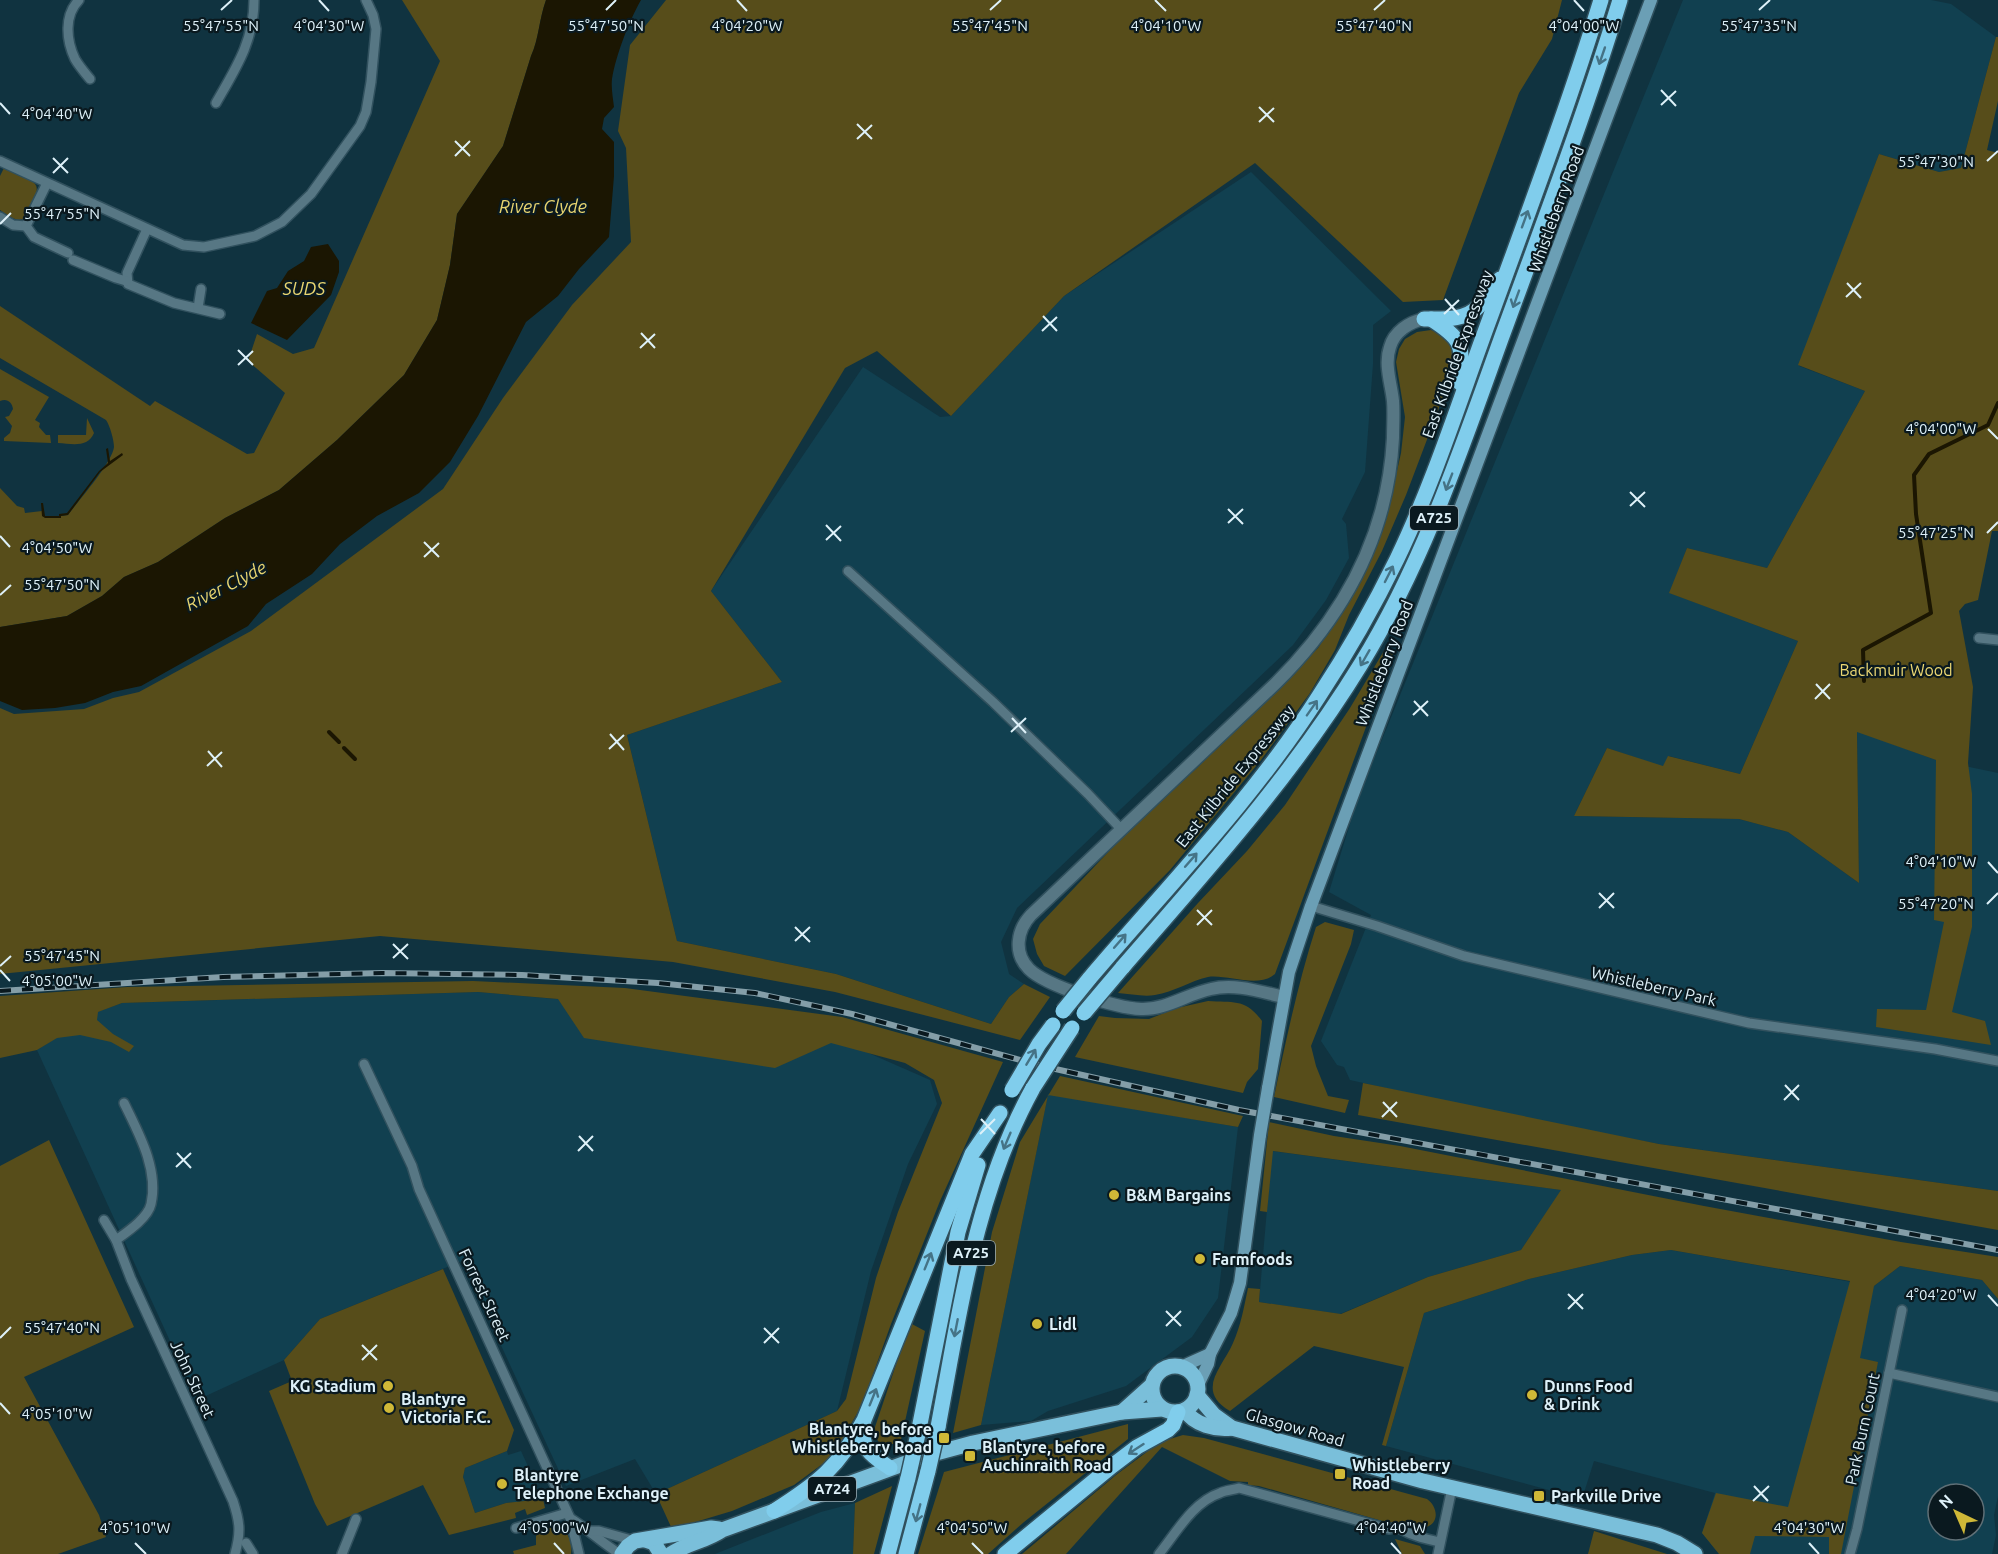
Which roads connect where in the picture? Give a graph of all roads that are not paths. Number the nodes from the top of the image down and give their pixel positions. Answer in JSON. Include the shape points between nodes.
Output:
{"nodes":[{"id":1,"x":79,"y":0,"type":"edge"},
{"id":2,"x":254,"y":0,"type":"edge"},
{"id":3,"x":366,"y":0,"type":"edge"},
{"id":4,"x":1601,"y":0,"type":"edge"},
{"id":5,"x":1620,"y":0,"type":"edge"},
{"id":6,"x":1651,"y":0,"type":"edge"},
{"id":7,"x":90,"y":79,"type":"dead end"},
{"id":8,"x":216,"y":103,"type":"dead end"},
{"id":9,"x":0,"y":161,"type":"edge"},
{"id":10,"x":47,"y":183,"type":"junction"},
{"id":11,"x":0,"y":217,"type":"edge"},
{"id":12,"x":26,"y":226,"type":"junction"},
{"id":13,"x":147,"y":229,"type":"junction"},
{"id":14,"x":1506,"y":274,"type":"junction"},
{"id":15,"x":126,"y":281,"type":"junction"},
{"id":16,"x":201,"y":290,"type":"dead end"},
{"id":17,"x":198,"y":308,"type":"junction"},
{"id":18,"x":220,"y":314,"type":"dead end"},
{"id":19,"x":1427,"y":319,"type":"junction"},
{"id":20,"x":1460,"y":399,"type":"junction"},
{"id":21,"x":848,"y":571,"type":"dead end"},
{"id":22,"x":1979,"y":638,"type":"dead end"},
{"id":23,"x":1998,"y":640,"type":"edge"},
{"id":24,"x":1121,"y":829,"type":"junction"},
{"id":25,"x":1311,"y":906,"type":"junction"},
{"id":26,"x":1284,"y":997,"type":"junction"},
{"id":27,"x":1998,"y":1061,"type":"edge"},
{"id":28,"x":364,"y":1064,"type":"dead end"},
{"id":29,"x":124,"y":1103,"type":"dead end"},
{"id":30,"x":1000,"y":1113,"type":"junction"},
{"id":31,"x":104,"y":1220,"type":"dead end"},
{"id":32,"x":116,"y":1240,"type":"junction"},
{"id":33,"x":1902,"y":1310,"type":"dead end"},
{"id":34,"x":1210,"y":1354,"type":"junction"},
{"id":35,"x":1181,"y":1367,"type":"junction"},
{"id":36,"x":1889,"y":1373,"type":"junction"},
{"id":37,"x":1152,"y":1385,"type":"junction"},
{"id":38,"x":1197,"y":1391,"type":"junction"},
{"id":39,"x":1998,"y":1397,"type":"edge"},
{"id":40,"x":1175,"y":1410,"type":"junction"},
{"id":41,"x":1122,"y":1412,"type":"junction"},
{"id":42,"x":864,"y":1420,"type":"junction"},
{"id":43,"x":1232,"y":1428,"type":"junction"},
{"id":44,"x":891,"y":1468,"type":"junction"},
{"id":45,"x":1452,"y":1488,"type":"junction"},
{"id":46,"x":774,"y":1511,"type":"junction"},
{"id":47,"x":569,"y":1515,"type":"junction"},
{"id":48,"x":356,"y":1519,"type":"dead end"},
{"id":49,"x":516,"y":1528,"type":"dead end"},
{"id":50,"x":722,"y":1530,"type":"junction"},
{"id":51,"x":590,"y":1531,"type":"junction"},
{"id":52,"x":640,"y":1541,"type":"junction"},
{"id":53,"x":1440,"y":1542,"type":"junction"},
{"id":54,"x":246,"y":1543,"type":"dead end"},
{"id":55,"x":235,"y":1554,"type":"edge"},
{"id":56,"x":253,"y":1554,"type":"edge"},
{"id":57,"x":342,"y":1554,"type":"edge"},
{"id":58,"x":579,"y":1554,"type":"edge"},
{"id":59,"x":621,"y":1554,"type":"edge"},
{"id":60,"x":661,"y":1554,"type":"edge"},
{"id":61,"x":671,"y":1554,"type":"edge"},
{"id":62,"x":888,"y":1554,"type":"edge"},
{"id":63,"x":906,"y":1554,"type":"edge"},
{"id":64,"x":1005,"y":1554,"type":"edge"},
{"id":65,"x":1159,"y":1554,"type":"edge"},
{"id":66,"x":1438,"y":1554,"type":"edge"},
{"id":67,"x":1695,"y":1554,"type":"edge"},
{"id":68,"x":1850,"y":1554,"type":"edge"}],
"edges":[{"from":1,"to":7,"type":"street","via":[[70,9],[67,33],[75,59]]},
{"from":2,"to":8,"type":"street","via":[[249,38]]},
{"from":3,"to":13,"type":"street","via":[[376,29],[366,112],[310,194],[282,222],[255,236],[229,242],[204,247],[183,244]]},
{"from":14,"to":4,"type":"highway","name":"East Kilbride Expressway","number":"A725","one_way":true},
{"from":5,"to":63,"type":"highway","number":"A725","one_way":true,"bridge":true,"via":[[1450,479],[1427,536],[1363,661],[1308,745],[1248,822],[1071,1028],[1033,1088],[1005,1143],[980,1217],[938,1427]]},
{"from":6,"to":25,"type":"main road","name":"Whistleberry Road"},
{"from":9,"to":10,"type":"street"},
{"from":10,"to":12,"type":"street"},
{"from":10,"to":13,"type":"street"},
{"from":11,"to":12,"type":"street","via":[[13,225]]},
{"from":12,"to":15,"type":"street","via":[[34,237],[70,257]]},
{"from":13,"to":15,"type":"street"},
{"from":14,"to":19,"type":"highway","via":[[1468,314]]},
{"from":14,"to":20,"type":"highway","name":"East Kilbride Expressway","number":"A725"},
{"from":15,"to":17,"type":"street","via":[[153,296]]},
{"from":16,"to":17,"type":"street"},
{"from":17,"to":18,"type":"street"},
{"from":19,"to":20,"type":"highway","via":[[1452,333],[1459,344]]},
{"from":19,"to":24,"type":"street","via":[[1400,331],[1389,348],[1393,432],[1388,478],[1374,533],[1350,590],[1319,636],[1290,669]]},
{"from":30,"to":20,"type":"highway","name":"East Kilbride Expressway","number":"A725","one_way":true,"bridge":true,"via":[[1039,1044],[1063,1011],[1248,793],[1318,698],[1352,644],[1397,558]]},
{"from":21,"to":24,"type":"street","via":[[993,702]]},
{"from":22,"to":23,"type":"street"},
{"from":24,"to":26,"type":"street","via":[[1027,919],[1018,942],[1029,969],[1061,986],[1129,1008],[1157,1008],[1221,987]]},
{"from":25,"to":26,"type":"main road","name":"Whistleberry Road"},
{"from":25,"to":27,"type":"street","name":"Whistleberry Park","via":[[1464,956],[1749,1023]]},
{"from":26,"to":34,"type":"main road","name":"Whistleberry Road","bridge":true,"via":[[1240,1283],[1229,1319]]},
{"from":28,"to":47,"type":"street","name":"Forrest Street"},
{"from":29,"to":32,"type":"street","via":[[144,1144],[152,1174],[151,1206],[134,1227]]},
{"from":42,"to":30,"type":"highway","number":"A725","one_way":true,"via":[[972,1154]]},
{"from":30,"to":62,"type":"highway","name":"East Kilbride Expressway","number":"A725","bridge":true,"via":[[974,1177],[958,1232],[918,1434]]},
{"from":31,"to":32,"type":"street","name":"John Street"},
{"from":32,"to":55,"type":"street","name":"John Street","via":[[232,1501],[239,1520]]},
{"from":33,"to":36,"type":"street","name":"Park Burn Court"},
{"from":34,"to":35,"type":"main road"},
{"from":34,"to":38,"type":"main road","name":"Whistleberry Road"},
{"from":35,"to":37,"type":"main road","via":[[1160,1372]]},
{"from":35,"to":38,"type":"main road","via":[[1192,1375]]},
{"from":36,"to":39,"type":"street"},
{"from":36,"to":68,"type":"street","name":"Park Burn Court"},
{"from":37,"to":40,"type":"main road","via":[[1152,1396]]},
{"from":37,"to":41,"type":"main road"},
{"from":38,"to":40,"type":"main road","via":[[1192,1404]]},
{"from":38,"to":43,"type":"main road","via":[[1214,1414]]},
{"from":40,"to":41,"type":"main road","number":"A724"},
{"from":40,"to":43,"type":"main road","name":"Glasgow Road","via":[[1192,1420]]},
{"from":40,"to":64,"type":"highway","one_way":true,"via":[[1173,1425],[1168,1430],[1129,1453]]},
{"from":41,"to":44,"type":"main road","number":"A724","via":[[973,1443]]},
{"from":42,"to":44,"type":"highway","number":"A725","via":[[866,1448]]},
{"from":42,"to":46,"type":"highway","number":"A725","via":[[835,1466]]},
{"from":43,"to":45,"type":"main road","name":"Glasgow Road"},
{"from":44,"to":46,"type":"main road","number":"A724"},
{"from":45,"to":53,"type":"street"},
{"from":45,"to":67,"type":"main road","name":"Glasgow Road","via":[[1657,1535]]},
{"from":46,"to":50,"type":"main road","number":"A724"},
{"from":47,"to":49,"type":"street"},
{"from":47,"to":51,"type":"street"},
{"from":47,"to":58,"type":"street","name":"Forrest Street"},
{"from":48,"to":57,"type":"street"},
{"from":50,"to":52,"type":"main road","number":"A724","via":[[711,1528]]},
{"from":50,"to":61,"type":"main road","number":"A724"},
{"from":51,"to":52,"type":"street"},
{"from":51,"to":59,"type":"street"},
{"from":52,"to":59,"type":"main road"},
{"from":52,"to":60,"type":"main road","via":[[654,1543]]},
{"from":53,"to":65,"type":"street","via":[[1239,1488],[1203,1502]]},
{"from":53,"to":66,"type":"street"},
{"from":54,"to":56,"type":"street"}]}
